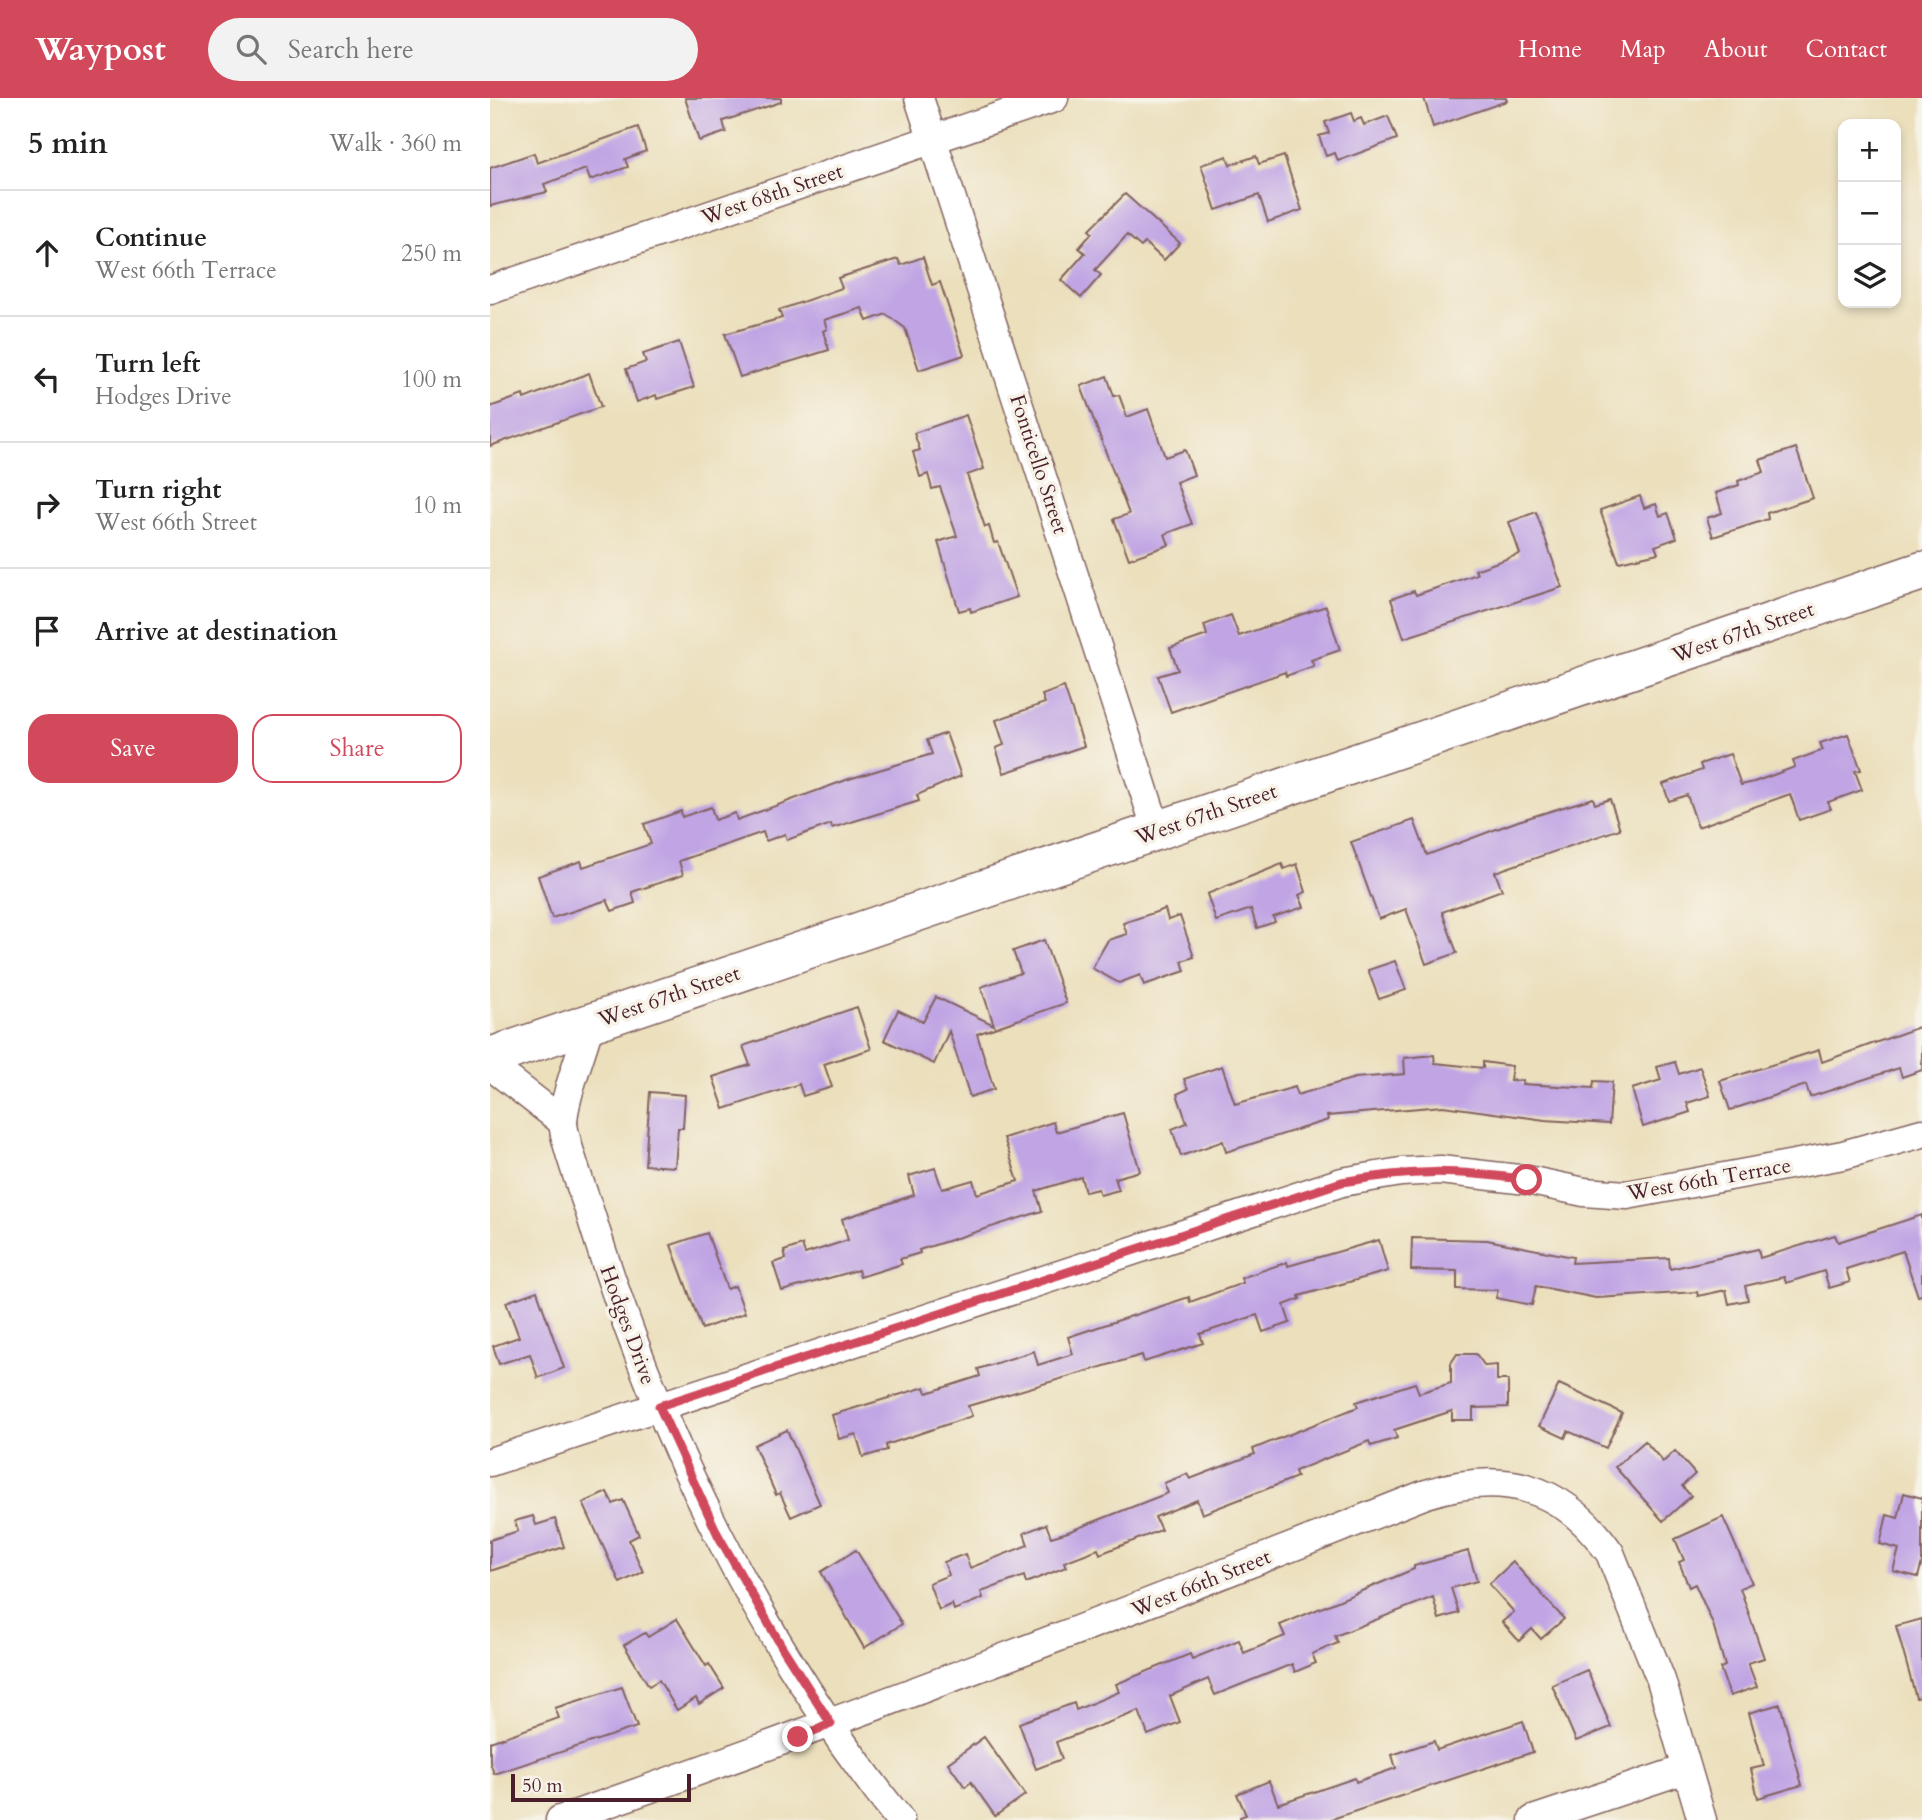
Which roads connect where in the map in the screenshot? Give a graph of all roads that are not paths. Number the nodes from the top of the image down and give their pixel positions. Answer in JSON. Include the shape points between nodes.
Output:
{"nodes":[{"id":1,"x":919,"y":98,"type":"edge"},
{"id":2,"x":1054,"y":98,"type":"edge"},
{"id":3,"x":932,"y":139,"type":"junction"},
{"id":4,"x":490,"y":290,"type":"edge"},
{"id":5,"x":1922,"y":571,"type":"edge"},
{"id":6,"x":1157,"y":831,"type":"junction"},
{"id":7,"x":590,"y":1023,"type":"junction"},
{"id":8,"x":490,"y":1057,"type":"edge"},
{"id":9,"x":490,"y":1065,"type":"edge"},
{"id":10,"x":563,"y":1122,"type":"junction"},
{"id":11,"x":1922,"y":1133,"type":"edge"},
{"id":12,"x":659,"y":1406,"type":"junction"},
{"id":13,"x":490,"y":1462,"type":"edge"},
{"id":14,"x":831,"y":1724,"type":"junction"},
{"id":15,"x":1686,"y":1769,"type":"junction"},
{"id":16,"x":560,"y":1820,"type":"edge"},
{"id":17,"x":900,"y":1820,"type":"edge"},
{"id":18,"x":1533,"y":1820,"type":"edge"},
{"id":19,"x":1702,"y":1820,"type":"edge"}],
"edges":[{"from":1,"to":3,"type":"street","name":"Fonticello Street"},
{"from":2,"to":3,"type":"street","name":"West 68th Street"},
{"from":3,"to":4,"type":"street","name":"West 68th Street"},
{"from":3,"to":6,"type":"street","name":"Fonticello Street"},
{"from":5,"to":6,"type":"street","name":"West 67th Street"},
{"from":6,"to":7,"type":"street","name":"West 67th Street"},
{"from":7,"to":8,"type":"street","name":"West 67th Street"},
{"from":7,"to":10,"type":"street"},
{"from":9,"to":10,"type":"street"},
{"from":10,"to":12,"type":"street","name":"Hodges Drive","via":[[618,1304]]},
{"from":11,"to":12,"type":"street","name":"West 66th Terrace","via":[[1843,1155],[1627,1195],[1440,1170],[1342,1182]]},
{"from":12,"to":13,"type":"street","name":"West 66th Terrace"},
{"from":12,"to":14,"type":"street","name":"Hodges Drive","via":[[718,1535]]},
{"from":14,"to":15,"type":"street","name":"West 66th Street","via":[[1426,1494],[1459,1484],[1503,1482],[1545,1494],[1564,1505],[1610,1553],[1661,1680]]},
{"from":14,"to":16,"type":"street","name":"West 66th Street"},
{"from":14,"to":17,"type":"street","name":"Hodges Drive"},
{"from":15,"to":18,"type":"street"},
{"from":15,"to":19,"type":"street","name":"West 66th Street"}]}
